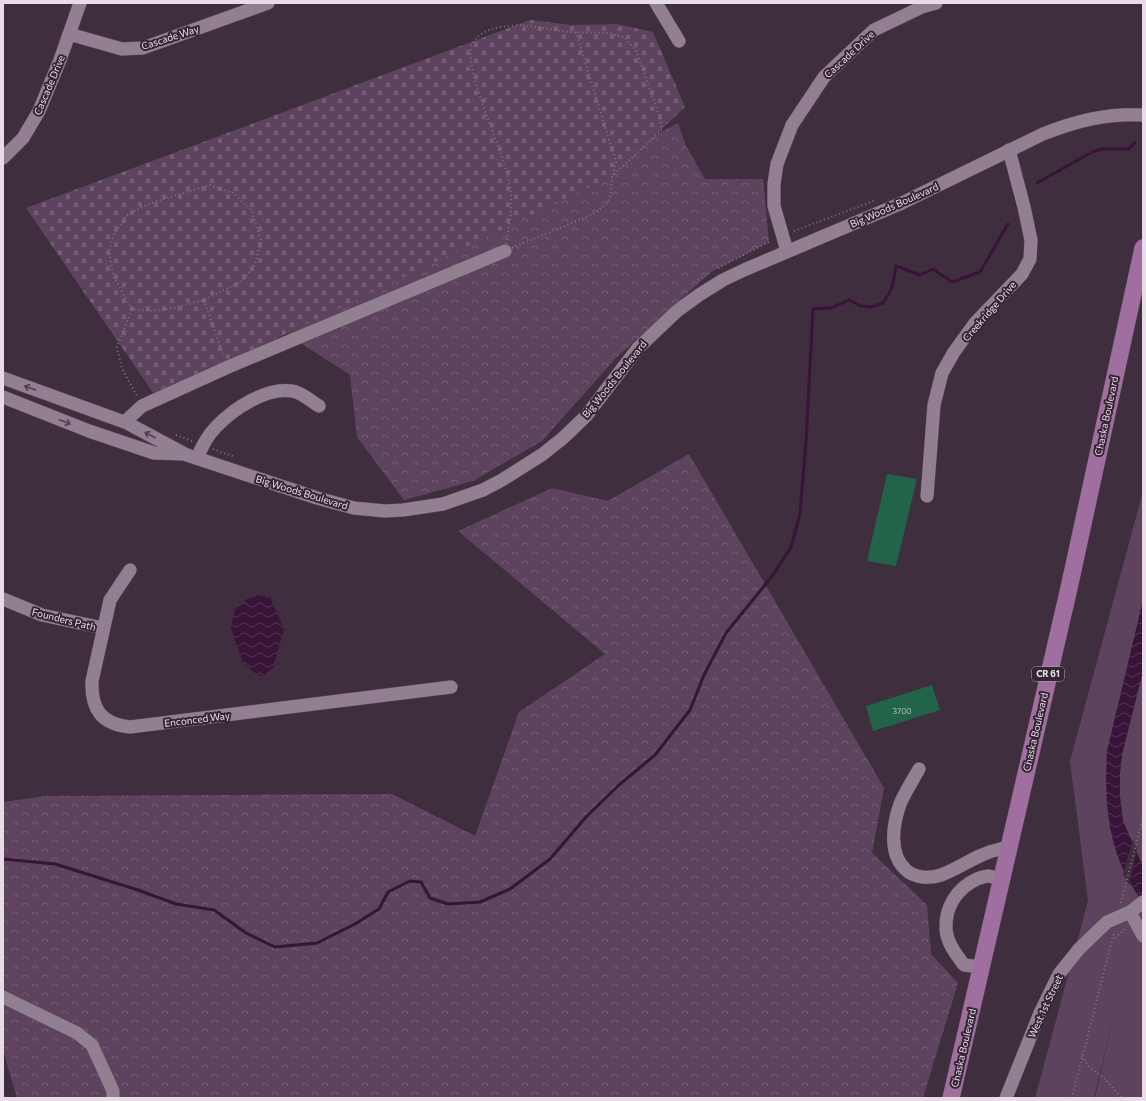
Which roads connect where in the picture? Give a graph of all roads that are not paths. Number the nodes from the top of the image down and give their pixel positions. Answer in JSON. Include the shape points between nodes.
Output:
{"nodes":[{"id":1,"x":80,"y":3,"type":"edge"},
{"id":2,"x":268,"y":3,"type":"edge"},
{"id":3,"x":656,"y":3,"type":"edge"},
{"id":4,"x":936,"y":3,"type":"edge"},
{"id":5,"x":69,"y":34,"type":"junction"},
{"id":6,"x":679,"y":41,"type":"dead end"},
{"id":7,"x":1143,"y":115,"type":"edge"},
{"id":8,"x":1009,"y":150,"type":"junction"},
{"id":9,"x":3,"y":158,"type":"edge"},
{"id":10,"x":1143,"y":248,"type":"edge"},
{"id":11,"x":504,"y":251,"type":"road end"},
{"id":12,"x":787,"y":251,"type":"junction"},
{"id":13,"x":3,"y":378,"type":"edge"},
{"id":14,"x":3,"y":397,"type":"edge"},
{"id":15,"x":319,"y":406,"type":"dead end"},
{"id":16,"x":127,"y":423,"type":"junction"},
{"id":17,"x":191,"y":456,"type":"junction"},
{"id":18,"x":927,"y":496,"type":"dead end"},
{"id":19,"x":130,"y":570,"type":"dead end"},
{"id":20,"x":3,"y":599,"type":"edge"},
{"id":21,"x":103,"y":628,"type":"junction"},
{"id":22,"x":451,"y":686,"type":"dead end"},
{"id":23,"x":919,"y":769,"type":"dead end"},
{"id":24,"x":1008,"y":847,"type":"junction"},
{"id":25,"x":1001,"y":879,"type":"junction"},
{"id":26,"x":1142,"y":902,"type":"edge"},
{"id":27,"x":1132,"y":917,"type":"junction"},
{"id":28,"x":1143,"y":936,"type":"edge"},
{"id":29,"x":980,"y":967,"type":"junction"},
{"id":30,"x":3,"y":997,"type":"edge"},
{"id":31,"x":114,"y":1098,"type":"edge"},
{"id":32,"x":951,"y":1098,"type":"edge"},
{"id":33,"x":1006,"y":1098,"type":"edge"}],
"edges":[{"from":1,"to":5,"type":"street","name":"Cascade Drive"},
{"from":2,"to":5,"type":"street","name":"Cascade Way","via":[[143,48],[122,49]]},
{"from":3,"to":6,"type":"street"},
{"from":4,"to":12,"type":"street","name":"Cascade Drive","via":[[874,30],[824,77],[792,125],[777,164],[774,184],[774,206]]},
{"from":5,"to":9,"type":"street","name":"Cascade Drive","via":[[39,111],[23,138]]},
{"from":7,"to":8,"type":"street","name":"Big Woods Boulevard","via":[[1110,115],[1086,119],[1043,134]]},
{"from":8,"to":12,"type":"street","name":"Big Woods Boulevard","via":[[902,203]]},
{"from":8,"to":18,"type":"street","name":"Creekridge Drive","via":[[1031,240],[1030,259],[1022,274],[976,323],[942,373],[934,405]]},
{"from":10,"to":24,"type":"main road","name":"Chaska Boulevard","number":"CR 61","via":[[1069,588]]},
{"from":11,"to":16,"type":"street","via":[[228,367],[142,406]]},
{"from":12,"to":17,"type":"street","name":"Big Woods Boulevard","via":[[723,280],[677,311],[638,348],[586,416],[563,438],[522,469],[483,490],[461,498],[443,504],[403,510],[354,508]]},
{"from":16,"to":13,"type":"street","name":"Big Woods Boulevard","one_way":true},
{"from":14,"to":17,"type":"street","name":"Big Woods Boulevard","one_way":true,"via":[[154,453]]},
{"from":15,"to":17,"type":"street","via":[[294,391],[269,393],[229,415]]},
{"from":17,"to":16,"type":"street","name":"Big Woods Boulevard","one_way":true},
{"from":19,"to":21,"type":"street","name":"Enconced Way","via":[[110,600]]},
{"from":20,"to":21,"type":"street","name":"Founders Path","via":[[42,615]]},
{"from":21,"to":22,"type":"street","name":"Enconced Way","via":[[91,694],[100,713],[118,726],[130,727]]},
{"from":23,"to":24,"type":"street","via":[[900,803],[894,826],[893,842],[902,866],[920,877],[940,875],[983,854]]},
{"from":24,"to":25,"type":"main road","name":"Chaska Boulevard","number":"CR 61"},
{"from":25,"to":29,"type":"main road","name":"Chaska Boulevard","number":"CR 61"},
{"from":25,"to":29,"type":"street","via":[[988,876],[967,884],[957,893],[948,910],[946,929],[951,947],[964,965]]},
{"from":26,"to":27,"type":"street","name":"West 1st Street"},
{"from":27,"to":28,"type":"street"},
{"from":27,"to":33,"type":"street","name":"West 1st Street","via":[[1107,922],[1079,949],[1059,974],[1040,1013]]},
{"from":29,"to":32,"type":"main road","name":"Chaska Boulevard","number":"CR 61"},
{"from":30,"to":31,"type":"street","via":[[77,1033],[92,1045]]}]}
